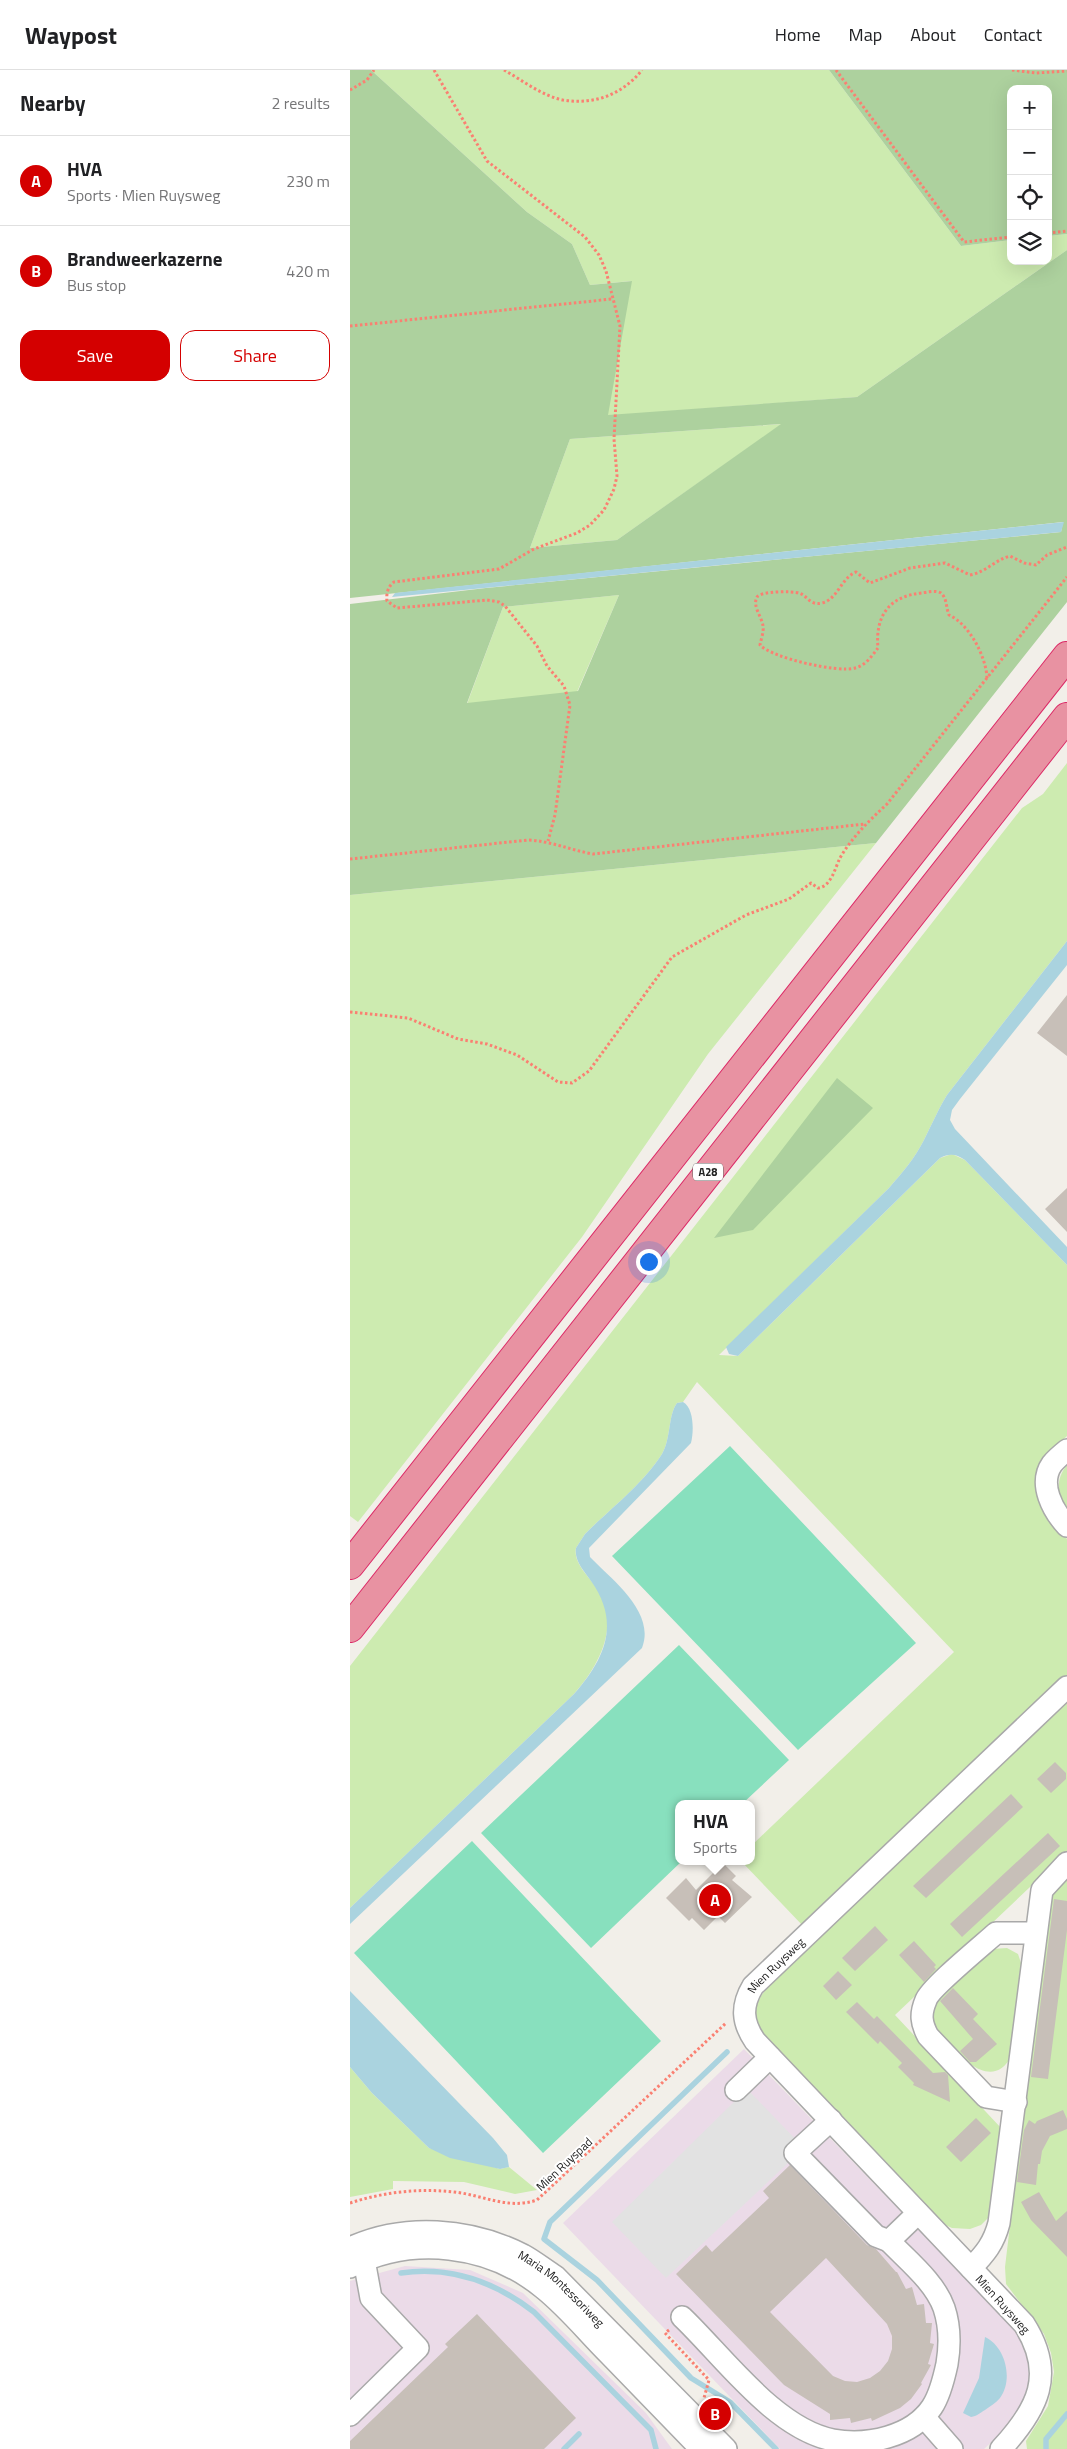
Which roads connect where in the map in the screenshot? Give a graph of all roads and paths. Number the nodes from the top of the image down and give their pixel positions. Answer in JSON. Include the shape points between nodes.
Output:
{"nodes":[{"id":1,"x":374,"y":70,"type":"edge"},
{"id":2,"x":434,"y":70,"type":"edge"},
{"id":3,"x":504,"y":70,"type":"edge"},
{"id":4,"x":642,"y":70,"type":"edge"},
{"id":5,"x":836,"y":70,"type":"edge"},
{"id":6,"x":1012,"y":70,"type":"edge"},
{"id":7,"x":1067,"y":71,"type":"edge"},
{"id":8,"x":350,"y":90,"type":"edge"},
{"id":9,"x":1067,"y":231,"type":"edge"},
{"id":10,"x":1052,"y":233,"type":"edge"},
{"id":11,"x":1007,"y":237,"type":"edge"},
{"id":12,"x":612,"y":299,"type":"junction"},
{"id":13,"x":350,"y":326,"type":"edge"},
{"id":14,"x":1067,"y":547,"type":"edge"},
{"id":15,"x":1067,"y":577,"type":"edge"},
{"id":16,"x":1067,"y":656,"type":"edge"},
{"id":17,"x":987,"y":679,"type":"junction"},
{"id":18,"x":1067,"y":717,"type":"edge"},
{"id":19,"x":865,"y":824,"type":"junction"},
{"id":20,"x":548,"y":841,"type":"junction"},
{"id":21,"x":350,"y":859,"type":"edge"},
{"id":22,"x":350,"y":1012,"type":"edge"},
{"id":23,"x":1067,"y":1450,"type":"edge"},
{"id":24,"x":1067,"y":1526,"type":"edge"},
{"id":25,"x":350,"y":1565,"type":"edge"},
{"id":26,"x":350,"y":1628,"type":"edge"},
{"id":27,"x":1067,"y":1687,"type":"edge"},
{"id":28,"x":1067,"y":1863,"type":"edge"},
{"id":29,"x":1036,"y":1933,"type":"junction"},
{"id":30,"x":744,"y":2017,"type":"junction"},
{"id":31,"x":770,"y":2057,"type":"junction"},
{"id":32,"x":736,"y":2090,"type":"dead end"},
{"id":33,"x":1016,"y":2102,"type":"junction"},
{"id":34,"x":831,"y":2120,"type":"junction"},
{"id":35,"x":350,"y":2203,"type":"edge"},
{"id":36,"x":918,"y":2213,"type":"junction"},
{"id":37,"x":889,"y":2241,"type":"junction"},
{"id":38,"x":355,"y":2258,"type":"edge"},
{"id":39,"x":971,"y":2268,"type":"junction"},
{"id":40,"x":682,"y":2317,"type":"dead end"},
{"id":41,"x":708,"y":2382,"type":"dead end"},
{"id":42,"x":704,"y":2398,"type":"dead end"},
{"id":43,"x":350,"y":2415,"type":"edge"},
{"id":44,"x":924,"y":2417,"type":"junction"},
{"id":45,"x":1003,"y":2448,"type":"edge"},
{"id":46,"x":701,"y":2449,"type":"edge"},
{"id":47,"x":726,"y":2449,"type":"edge"},
{"id":48,"x":952,"y":2449,"type":"edge"}],
"edges":[{"from":1,"to":8,"type":"path","via":[[367,80]]},
{"from":2,"to":12,"type":"path","via":[[487,161],[594,245],[606,271]]},
{"from":3,"to":4,"type":"path","via":[[546,94],[562,100],[582,101],[619,92]]},
{"from":5,"to":11,"type":"path","via":[[964,242]]},
{"from":6,"to":7,"type":"path","via":[[1036,73]]},
{"from":9,"to":10,"type":"path"},
{"from":12,"to":13,"type":"path"},
{"from":12,"to":20,"type":"path","via":[[621,331],[614,429],[617,476],[604,510],[578,533],[534,549],[499,569],[394,582],[387,595],[388,601],[397,608],[487,600],[499,602],[542,652],[547,666],[562,682],[570,705],[555,815]]},
{"from":14,"to":17,"type":"path","via":[[1036,565],[1024,564],[1010,556],[970,575],[945,563],[910,568],[870,582],[856,572],[832,597],[819,604],[809,602],[799,593],[769,593],[757,597],[756,605],[763,625],[760,645],[764,650],[793,662],[844,670],[857,668],[878,648],[879,625],[898,598],[940,593],[948,615],[963,624],[981,655]]},
{"from":15,"to":17,"type":"path"},
{"from":16,"to":25,"type":"highway"},
{"from":17,"to":19,"type":"path","via":[[887,804]]},
{"from":18,"to":26,"type":"highway","number":"A28"},
{"from":19,"to":20,"type":"path","via":[[593,854]]},
{"from":19,"to":22,"type":"path","via":[[822,888],[811,883],[789,899],[746,915],[672,957],[589,1071],[572,1083],[558,1082],[517,1055],[488,1044],[458,1039],[408,1018]]},
{"from":20,"to":21,"type":"path","via":[[528,840]]},
{"from":23,"to":24,"type":"street","via":[[1052,1465],[1047,1480],[1048,1494],[1056,1514]]},
{"from":27,"to":30,"type":"street","name":"Mien Ruysweg","via":[[753,1986]]},
{"from":28,"to":29,"type":"street","name":"Mien Ruysweg","via":[[1042,1890]]},
{"from":29,"to":33,"type":"street","name":"Mien Ruysweg"},
{"from":29,"to":33,"type":"street","via":[[996,1933],[926,1998],[921,2017],[928,2036],[986,2097]]},
{"from":30,"to":31,"type":"street","name":"Mien Ruysweg","via":[[751,2036]]},
{"from":30,"to":35,"type":"path","name":"Mien Ruyspad","via":[[731,2018],[723,2025],[538,2200],[518,2205],[455,2192],[403,2192]]},
{"from":31,"to":32,"type":"street"},
{"from":31,"to":34,"type":"street","name":"Mien Ruysweg"},
{"from":33,"to":39,"type":"street","name":"Mien Ruysweg","via":[[995,2240]]},
{"from":34,"to":36,"type":"street","name":"Mien Ruysweg"},
{"from":34,"to":37,"type":"street","via":[[795,2152],[876,2236]]},
{"from":36,"to":37,"type":"street"},
{"from":36,"to":39,"type":"street","name":"Mien Ruysweg"},
{"from":37,"to":44,"type":"street","via":[[932,2287],[944,2307],[949,2350],[944,2378],[933,2406]]},
{"from":38,"to":43,"type":"street","via":[[372,2298],[418,2348]]},
{"from":38,"to":46,"type":"street","name":"Maria Montessoriweg","via":[[410,2248],[448,2249],[478,2254],[515,2270],[543,2288]]},
{"from":38,"to":47,"type":"street","name":"Maria Montessoriweg","via":[[362,2242],[419,2231],[452,2233],[490,2242],[523,2255],[555,2276]]},
{"from":39,"to":45,"type":"street","name":"Mien Ruysweg","via":[[1024,2324],[1041,2366],[1039,2393],[1034,2407]]},
{"from":40,"to":44,"type":"street","via":[[763,2401],[798,2426],[832,2440],[861,2441],[902,2432]]},
{"from":41,"to":42,"type":"path"},
{"from":44,"to":48,"type":"street"}]}
